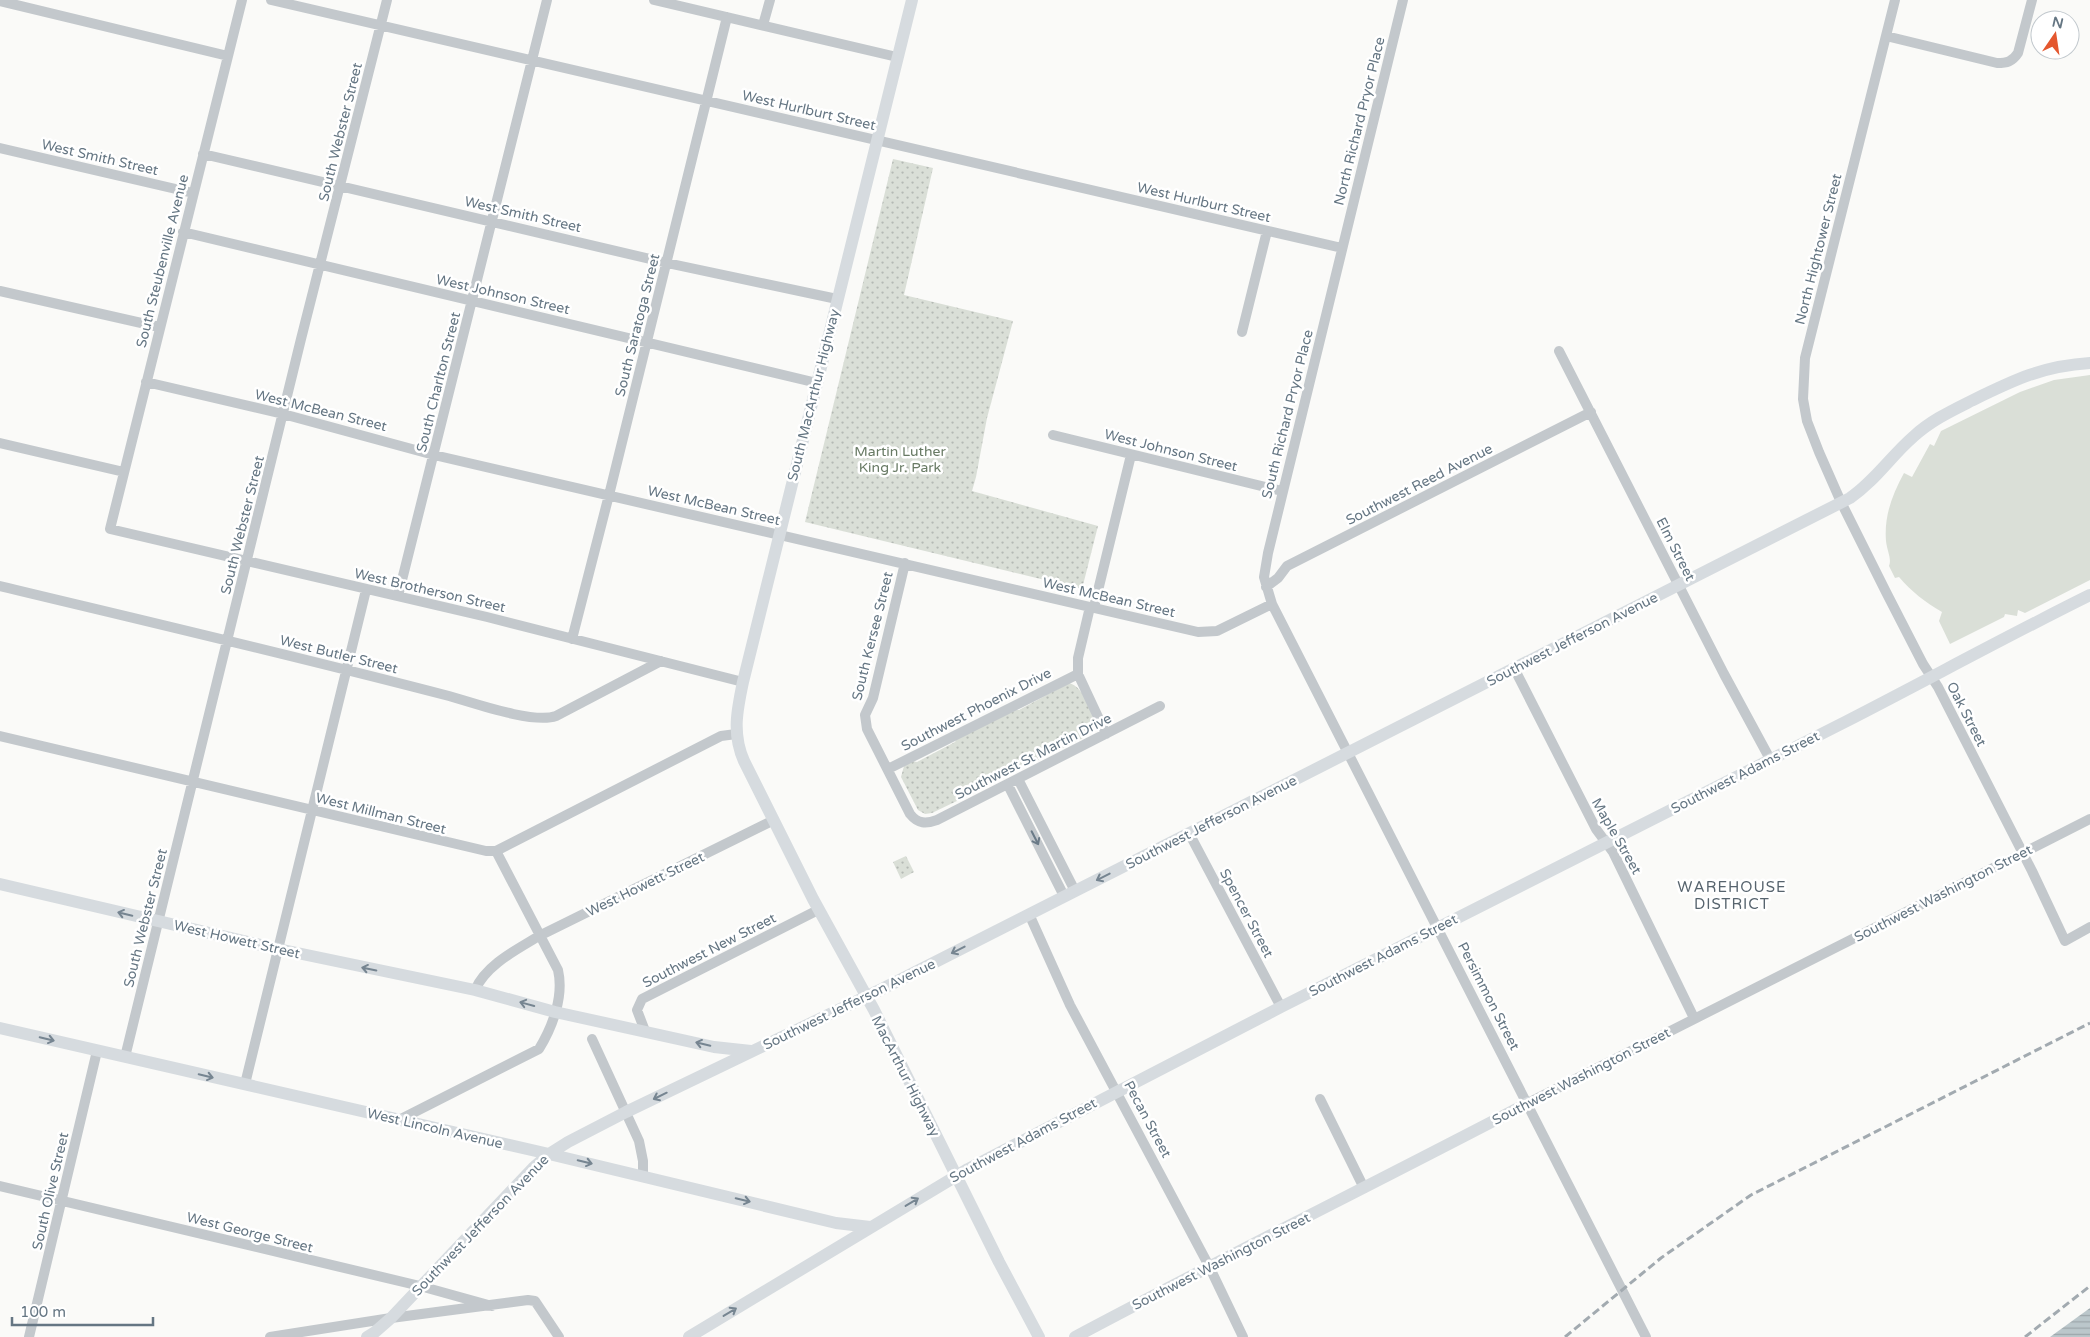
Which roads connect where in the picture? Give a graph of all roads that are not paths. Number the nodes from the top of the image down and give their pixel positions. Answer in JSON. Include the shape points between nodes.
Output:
{"nodes":[{"id":1,"x":242,"y":0,"type":"edge"},
{"id":2,"x":270,"y":0,"type":"edge"},
{"id":3,"x":388,"y":0,"type":"edge"},
{"id":4,"x":547,"y":0,"type":"edge"},
{"id":5,"x":654,"y":0,"type":"edge"},
{"id":6,"x":770,"y":0,"type":"edge"},
{"id":7,"x":912,"y":0,"type":"edge"},
{"id":8,"x":1403,"y":0,"type":"edge"},
{"id":9,"x":1896,"y":0,"type":"edge"},
{"id":10,"x":2032,"y":0,"type":"edge"},
{"id":11,"x":0,"y":1,"type":"edge"},
{"id":12,"x":726,"y":17,"type":"junction"},
{"id":13,"x":764,"y":25,"type":"junction"},
{"id":14,"x":381,"y":26,"type":"junction"},
{"id":15,"x":1886,"y":36,"type":"junction"},
{"id":16,"x":228,"y":56,"type":"junction"},
{"id":17,"x":897,"y":57,"type":"junction"},
{"id":18,"x":532,"y":61,"type":"junction"},
{"id":19,"x":707,"y":101,"type":"junction"},
{"id":20,"x":876,"y":140,"type":"junction"},
{"id":21,"x":0,"y":148,"type":"edge"},
{"id":22,"x":203,"y":154,"type":"junction"},
{"id":23,"x":341,"y":185,"type":"junction"},
{"id":24,"x":193,"y":192,"type":"junction"},
{"id":25,"x":491,"y":221,"type":"junction"},
{"id":26,"x":1266,"y":230,"type":"junction"},
{"id":27,"x":183,"y":232,"type":"junction"},
{"id":28,"x":1342,"y":248,"type":"junction"},
{"id":29,"x":666,"y":262,"type":"junction"},
{"id":30,"x":320,"y":264,"type":"junction"},
{"id":31,"x":0,"y":291,"type":"edge"},
{"id":32,"x":837,"y":299,"type":"junction"},
{"id":33,"x":472,"y":300,"type":"junction"},
{"id":34,"x":159,"y":327,"type":"junction"},
{"id":35,"x":1242,"y":332,"type":"dead end"},
{"id":36,"x":647,"y":342,"type":"junction"},
{"id":37,"x":1559,"y":351,"type":"dead end"},
{"id":38,"x":2090,"y":363,"type":"edge"},
{"id":39,"x":146,"y":382,"type":"junction"},
{"id":40,"x":817,"y":383,"type":"junction"},
{"id":41,"x":1591,"y":412,"type":"junction"},
{"id":42,"x":283,"y":414,"type":"junction"},
{"id":43,"x":1053,"y":435,"type":"dead end"},
{"id":44,"x":0,"y":443,"type":"edge"},
{"id":45,"x":434,"y":455,"type":"junction"},
{"id":46,"x":1131,"y":455,"type":"junction"},
{"id":47,"x":124,"y":472,"type":"junction"},
{"id":48,"x":1282,"y":491,"type":"junction"},
{"id":49,"x":610,"y":495,"type":"junction"},
{"id":50,"x":1841,"y":502,"type":"junction"},
{"id":51,"x":110,"y":529,"type":"joint"},
{"id":52,"x":779,"y":534,"type":"junction"},
{"id":53,"x":247,"y":560,"type":"junction"},
{"id":54,"x":905,"y":563,"type":"junction"},
{"id":55,"x":1678,"y":584,"type":"junction"},
{"id":56,"x":0,"y":586,"type":"edge"},
{"id":57,"x":1266,"y":587,"type":"junction"},
{"id":58,"x":366,"y":590,"type":"junction"},
{"id":59,"x":2090,"y":595,"type":"edge"},
{"id":60,"x":398,"y":596,"type":"junction"},
{"id":61,"x":1272,"y":604,"type":"junction"},
{"id":62,"x":1092,"y":607,"type":"junction"},
{"id":63,"x":572,"y":639,"type":"junction"},
{"id":64,"x":227,"y":641,"type":"junction"},
{"id":65,"x":661,"y":661,"type":"junction"},
{"id":66,"x":1514,"y":668,"type":"junction"},
{"id":67,"x":346,"y":669,"type":"junction"},
{"id":68,"x":1078,"y":674,"type":"junction"},
{"id":69,"x":1932,"y":677,"type":"junction"},
{"id":70,"x":743,"y":682,"type":"junction"},
{"id":71,"x":1160,"y":706,"type":"dead end"},
{"id":72,"x":736,"y":734,"type":"junction"},
{"id":73,"x":1106,"y":734,"type":"junction"},
{"id":74,"x":0,"y":736,"type":"edge"},
{"id":75,"x":1350,"y":752,"type":"junction"},
{"id":76,"x":1770,"y":759,"type":"junction"},
{"id":77,"x":888,"y":769,"type":"junction"},
{"id":78,"x":1018,"y":779,"type":"junction"},
{"id":79,"x":193,"y":782,"type":"junction"},
{"id":80,"x":1008,"y":785,"type":"junction"},
{"id":81,"x":311,"y":810,"type":"junction"},
{"id":82,"x":2090,"y":819,"type":"edge"},
{"id":83,"x":774,"y":820,"type":"junction"},
{"id":84,"x":918,"y":821,"type":"joint"},
{"id":85,"x":1189,"y":833,"type":"junction"},
{"id":86,"x":1605,"y":843,"type":"junction"},
{"id":87,"x":496,"y":851,"type":"junction"},
{"id":88,"x":2022,"y":853,"type":"junction"},
{"id":89,"x":0,"y":884,"type":"edge"},
{"id":90,"x":1069,"y":894,"type":"junction"},
{"id":91,"x":818,"y":910,"type":"junction"},
{"id":92,"x":1029,"y":914,"type":"junction"},
{"id":93,"x":158,"y":921,"type":"junction"},
{"id":94,"x":1438,"y":927,"type":"junction"},
{"id":95,"x":2090,"y":928,"type":"edge"},
{"id":96,"x":539,"y":936,"type":"junction"},
{"id":97,"x":278,"y":949,"type":"junction"},
{"id":98,"x":475,"y":990,"type":"junction"},
{"id":99,"x":866,"y":996,"type":"junction"},
{"id":100,"x":1281,"y":1007,"type":"junction"},
{"id":101,"x":555,"y":1012,"type":"junction"},
{"id":102,"x":1694,"y":1018,"type":"junction"},
{"id":103,"x":0,"y":1028,"type":"edge"},
{"id":104,"x":645,"y":1030,"type":"junction"},
{"id":105,"x":592,"y":1039,"type":"dead end"},
{"id":106,"x":97,"y":1051,"type":"junction"},
{"id":107,"x":751,"y":1051,"type":"junction"},
{"id":108,"x":125,"y":1057,"type":"junction"},
{"id":109,"x":245,"y":1084,"type":"junction"},
{"id":110,"x":1117,"y":1091,"type":"junction"},
{"id":111,"x":1320,"y":1099,"type":"dead end"},
{"id":112,"x":1528,"y":1103,"type":"junction"},
{"id":113,"x":626,"y":1112,"type":"junction"},
{"id":114,"x":399,"y":1120,"type":"junction"},
{"id":115,"x":549,"y":1154,"type":"junction"},
{"id":116,"x":957,"y":1175,"type":"junction"},
{"id":117,"x":643,"y":1176,"type":"junction"},
{"id":118,"x":0,"y":1186,"type":"edge"},
{"id":119,"x":1364,"y":1188,"type":"junction"},
{"id":120,"x":62,"y":1201,"type":"junction"},
{"id":121,"x":870,"y":1227,"type":"junction"},
{"id":122,"x":1209,"y":1266,"type":"junction"},
{"id":123,"x":420,"y":1286,"type":"junction"},
{"id":124,"x":492,"y":1306,"type":"junction"},
{"id":125,"x":390,"y":1318,"type":"junction"},
{"id":126,"x":372,"y":1332,"type":"edge"},
{"id":127,"x":29,"y":1337,"type":"edge"},
{"id":128,"x":270,"y":1337,"type":"edge"},
{"id":129,"x":558,"y":1337,"type":"edge"},
{"id":130,"x":689,"y":1337,"type":"edge"},
{"id":131,"x":1039,"y":1337,"type":"edge"},
{"id":132,"x":1075,"y":1337,"type":"edge"},
{"id":133,"x":1243,"y":1337,"type":"edge"},
{"id":134,"x":1646,"y":1337,"type":"edge"}],
"edges":[{"from":1,"to":16,"type":"street","name":"South Steubenville Avenue"},
{"from":2,"to":14,"type":"street","name":"West Hurlburt Street"},
{"from":3,"to":14,"type":"street","name":"South Webster Street"},
{"from":4,"to":18,"type":"street","name":"South Charlton Street"},
{"from":5,"to":12,"type":"street"},
{"from":6,"to":13,"type":"street"},
{"from":7,"to":17,"type":"main road","name":"South MacArthur Highway"},
{"from":8,"to":28,"type":"street","name":"North Richard Pryor Place"},
{"from":9,"to":15,"type":"street","name":"North Hightower Street"},
{"from":10,"to":15,"type":"street","via":[[2018,54],[2014,61],[2006,63]]},
{"from":11,"to":16,"type":"street"},
{"from":12,"to":13,"type":"street"},
{"from":12,"to":19,"type":"street","name":"South Saratoga Street"},
{"from":13,"to":17,"type":"street"},
{"from":14,"to":18,"type":"street","name":"West Hurlburt Street"},
{"from":14,"to":23,"type":"street","name":"South Webster Street"},
{"from":15,"to":50,"type":"street","name":"North Hightower Street","via":[[1804,367],[1803,394],[1808,422]]},
{"from":16,"to":22,"type":"street","name":"South Steubenville Avenue"},
{"from":17,"to":20,"type":"main road","name":"South MacArthur Highway"},
{"from":18,"to":19,"type":"street","name":"West Hurlburt Street"},
{"from":18,"to":25,"type":"street","name":"South Charlton Street"},
{"from":19,"to":20,"type":"street","name":"West Hurlburt Street"},
{"from":19,"to":29,"type":"street","name":"South Saratoga Street"},
{"from":20,"to":26,"type":"street","name":"West Hurlburt Street"},
{"from":20,"to":32,"type":"main road","name":"South MacArthur Highway"},
{"from":21,"to":24,"type":"street","name":"West Smith Street"},
{"from":22,"to":23,"type":"street","name":"West Smith Street"},
{"from":22,"to":24,"type":"street","name":"South Steubenville Avenue"},
{"from":23,"to":25,"type":"street","name":"West Smith Street"},
{"from":23,"to":30,"type":"street","name":"South Webster Street"},
{"from":24,"to":27,"type":"street","name":"South Steubenville Avenue"},
{"from":25,"to":29,"type":"street","name":"West Smith Street"},
{"from":25,"to":33,"type":"street","name":"South Charlton Street"},
{"from":26,"to":28,"type":"street","name":"West Hurlburt Street"},
{"from":26,"to":35,"type":"street"},
{"from":27,"to":30,"type":"street","name":"West Johnson Street"},
{"from":27,"to":34,"type":"street","name":"South Steubenville Avenue"},
{"from":28,"to":48,"type":"street","name":"South Richard Pryor Place"},
{"from":29,"to":32,"type":"street","name":"West Smith Street"},
{"from":29,"to":36,"type":"street","name":"South Saratoga Street"},
{"from":30,"to":33,"type":"street","name":"West Johnson Street"},
{"from":30,"to":42,"type":"street","name":"South Webster Street"},
{"from":31,"to":34,"type":"street"},
{"from":32,"to":40,"type":"main road","name":"South MacArthur Highway"},
{"from":33,"to":36,"type":"street","name":"West Johnson Street"},
{"from":33,"to":45,"type":"street","name":"South Charlton Street"},
{"from":34,"to":39,"type":"street","name":"South Steubenville Avenue"},
{"from":36,"to":40,"type":"street","name":"West Johnson Street"},
{"from":36,"to":49,"type":"street","name":"South Saratoga Street"},
{"from":37,"to":41,"type":"street","name":"Elm Street"},
{"from":38,"to":50,"type":"main road","name":"Southwest Jefferson Avenue","via":[[2027,374],[1934,421],[1908,441],[1859,492]]},
{"from":39,"to":42,"type":"street","name":"West McBean Street"},
{"from":39,"to":47,"type":"street","name":"South Steubenville Avenue"},
{"from":40,"to":52,"type":"main road","name":"South MacArthur Highway"},
{"from":41,"to":55,"type":"street","name":"Elm Street"},
{"from":41,"to":57,"type":"street","name":"Southwest Reed Avenue","via":[[1287,566]]},
{"from":42,"to":45,"type":"street","name":"West McBean Street"},
{"from":42,"to":53,"type":"street","name":"South Webster Street"},
{"from":43,"to":46,"type":"street","name":"West Johnson Street"},
{"from":44,"to":47,"type":"street"},
{"from":45,"to":49,"type":"street","name":"West McBean Street"},
{"from":45,"to":60,"type":"street","name":"South Charlton Street"},
{"from":46,"to":48,"type":"street","name":"West Johnson Street"},
{"from":46,"to":62,"type":"street"},
{"from":47,"to":51,"type":"street","name":"South Steubenville Avenue"},
{"from":48,"to":57,"type":"street","name":"South Richard Pryor Place","via":[[1264,571]]},
{"from":49,"to":52,"type":"street","name":"West McBean Street"},
{"from":49,"to":63,"type":"street","name":"South Saratoga Street"},
{"from":50,"to":55,"type":"main road","name":"Southwest Jefferson Avenue"},
{"from":50,"to":69,"type":"street","name":"Oak Street"},
{"from":51,"to":53,"type":"street","name":"West Brotherson Street"},
{"from":52,"to":54,"type":"street","name":"West McBean Street"},
{"from":52,"to":70,"type":"main road","name":"South MacArthur Highway"},
{"from":53,"to":58,"type":"street","name":"West Brotherson Street"},
{"from":53,"to":64,"type":"street","name":"South Webster Street"},
{"from":54,"to":62,"type":"street","name":"West McBean Street"},
{"from":54,"to":77,"type":"street","name":"South Kersee Street","via":[[873,698],[865,714],[867,729]]},
{"from":55,"to":66,"type":"main road","name":"Southwest Jefferson Avenue"},
{"from":55,"to":76,"type":"street","name":"Elm Street"},
{"from":56,"to":64,"type":"street","name":"West Butler Street"},
{"from":57,"to":61,"type":"street","name":"Persimmon Street"},
{"from":58,"to":60,"type":"street","name":"West Brotherson Street"},
{"from":58,"to":67,"type":"street"},
{"from":59,"to":69,"type":"main road","name":"Southwest Adams Street"},
{"from":60,"to":63,"type":"street","name":"West Brotherson Street"},
{"from":61,"to":62,"type":"street","name":"West McBean Street","via":[[1217,631],[1198,632]]},
{"from":61,"to":75,"type":"street","name":"Persimmon Street"},
{"from":62,"to":68,"type":"street","via":[[1078,658]]},
{"from":63,"to":65,"type":"street","name":"West Brotherson Street"},
{"from":64,"to":67,"type":"street","name":"West Butler Street"},
{"from":64,"to":79,"type":"street","name":"South Webster Street"},
{"from":65,"to":67,"type":"street","name":"West Butler Street","via":[[545,719]]},
{"from":65,"to":70,"type":"street","name":"West Brotherson Street"},
{"from":66,"to":75,"type":"main road","name":"Southwest Jefferson Avenue"},
{"from":66,"to":86,"type":"street","name":"Maple Street"},
{"from":67,"to":81,"type":"street"},
{"from":68,"to":73,"type":"street"},
{"from":68,"to":77,"type":"street","name":"Southwest Phoenix Drive"},
{"from":69,"to":76,"type":"main road","name":"Southwest Adams Street"},
{"from":69,"to":88,"type":"street","name":"Oak Street"},
{"from":70,"to":72,"type":"main road","name":"South MacArthur Highway"},
{"from":71,"to":73,"type":"street","name":"Southwest St Martin Drive"},
{"from":72,"to":83,"type":"main road","name":"MacArthur Highway","via":[[741,753]]},
{"from":72,"to":87,"type":"street","via":[[721,736]]},
{"from":73,"to":78,"type":"street","name":"Southwest St Martin Drive"},
{"from":74,"to":79,"type":"street","name":"West Millman Street"},
{"from":75,"to":85,"type":"main road","name":"Southwest Jefferson Avenue"},
{"from":75,"to":94,"type":"street","name":"Persimmon Street"},
{"from":76,"to":86,"type":"main road","name":"Southwest Adams Street"},
{"from":77,"to":84,"type":"street","name":"South Kersee Street","via":[[910,814]]},
{"from":78,"to":80,"type":"street","name":"Southwest St Martin Drive"},
{"from":78,"to":90,"type":"street"},
{"from":79,"to":81,"type":"street","name":"West Millman Street"},
{"from":79,"to":93,"type":"street","name":"South Webster Street"},
{"from":80,"to":84,"type":"street","name":"Southwest St Martin Drive","via":[[937,820]]},
{"from":80,"to":90,"type":"street","one_way":true},
{"from":81,"to":87,"type":"street","name":"West Millman Street","via":[[473,849]]},
{"from":81,"to":97,"type":"street"},
{"from":82,"to":88,"type":"street","name":"Southwest Washington Street"},
{"from":83,"to":91,"type":"main road","name":"MacArthur Highway"},
{"from":83,"to":96,"type":"street","name":"West Howett Street"},
{"from":85,"to":90,"type":"main road","name":"Southwest Jefferson Avenue","one_way":true},
{"from":85,"to":100,"type":"street","name":"Spencer Street"},
{"from":86,"to":94,"type":"main road","name":"Southwest Adams Street"},
{"from":86,"to":102,"type":"street","name":"Maple Street","via":[[1613,852]]},
{"from":87,"to":96,"type":"street"},
{"from":88,"to":95,"type":"street","name":"Oak Street","via":[[2064,941]]},
{"from":88,"to":102,"type":"street","name":"Southwest Washington Street"},
{"from":93,"to":89,"type":"main road","name":"West Howett Street","one_way":true},
{"from":90,"to":92,"type":"main road","name":"Southwest Jefferson Avenue"},
{"from":91,"to":99,"type":"main road","name":"MacArthur Highway"},
{"from":91,"to":104,"type":"street","name":"Southwest New Street","via":[[642,999],[637,1010]]},
{"from":92,"to":99,"type":"main road","name":"Southwest Jefferson Avenue","one_way":true},
{"from":92,"to":110,"type":"street","name":"Pecan Street","via":[[1070,1005]]},
{"from":93,"to":97,"type":"main road","name":"West Howett Street"},
{"from":93,"to":108,"type":"street","name":"South Webster Street"},
{"from":94,"to":100,"type":"main road","name":"Southwest Adams Street"},
{"from":94,"to":112,"type":"street","name":"Persimmon Street"},
{"from":96,"to":98,"type":"street","name":"West Howett Street","via":[[485,974]]},
{"from":96,"to":101,"type":"street","via":[[558,970],[561,985]]},
{"from":98,"to":97,"type":"main road","name":"West Howett Street","one_way":true},
{"from":97,"to":109,"type":"street"},
{"from":101,"to":98,"type":"main road","name":"West Howett Street","one_way":true},
{"from":99,"to":107,"type":"main road","name":"Southwest Jefferson Avenue"},
{"from":99,"to":116,"type":"main road","name":"MacArthur Highway"},
{"from":100,"to":110,"type":"main road","name":"Southwest Adams Street"},
{"from":101,"to":104,"type":"main road","name":"West Howett Street"},
{"from":101,"to":114,"type":"street","via":[[539,1049]]},
{"from":102,"to":112,"type":"street","name":"Southwest Washington Street"},
{"from":103,"to":106,"type":"main road","name":"West Lincoln Avenue","one_way":true},
{"from":107,"to":104,"type":"main road","name":"West Howett Street","one_way":true,"via":[[714,1047]]},
{"from":105,"to":113,"type":"street"},
{"from":106,"to":108,"type":"main road","name":"West Lincoln Avenue"},
{"from":106,"to":120,"type":"street","name":"South Olive Street"},
{"from":107,"to":113,"type":"main road","name":"Southwest Jefferson Avenue","one_way":true},
{"from":108,"to":109,"type":"main road","name":"West Lincoln Avenue","one_way":true},
{"from":109,"to":114,"type":"main road","name":"West Lincoln Avenue"},
{"from":110,"to":116,"type":"main road","name":"Southwest Adams Street"},
{"from":110,"to":122,"type":"street","name":"Pecan Street"},
{"from":111,"to":119,"type":"street"},
{"from":112,"to":119,"type":"main road","name":"Southwest Washington Street"},
{"from":112,"to":134,"type":"street","name":"Persimmon Street"},
{"from":113,"to":115,"type":"main road","name":"Southwest Jefferson Avenue"},
{"from":113,"to":117,"type":"street","via":[[644,1161]]},
{"from":114,"to":115,"type":"main road","name":"West Lincoln Avenue"},
{"from":115,"to":117,"type":"main road","name":"West Lincoln Avenue","one_way":true},
{"from":115,"to":123,"type":"main road","name":"Southwest Jefferson Avenue"},
{"from":121,"to":116,"type":"main road","name":"Southwest Adams Street","one_way":true},
{"from":116,"to":131,"type":"main road","name":"MacArthur Highway"},
{"from":117,"to":121,"type":"main road","name":"West Lincoln Avenue","one_way":true,"via":[[831,1222]]},
{"from":118,"to":120,"type":"street","name":"West George Street"},
{"from":119,"to":122,"type":"main road","name":"Southwest Washington Street"},
{"from":120,"to":123,"type":"street","name":"West George Street"},
{"from":120,"to":127,"type":"street","name":"South Olive Street"},
{"from":130,"to":121,"type":"main road","name":"Southwest Adams Street","one_way":true},
{"from":122,"to":132,"type":"main road","name":"Southwest Washington Street"},
{"from":122,"to":133,"type":"street","name":"Pecan Street"},
{"from":123,"to":124,"type":"street","name":"West George Street"},
{"from":123,"to":125,"type":"main road","name":"Southwest Jefferson Avenue"},
{"from":124,"to":125,"type":"street"},
{"from":124,"to":129,"type":"street","via":[[535,1301]]},
{"from":125,"to":126,"type":"main road","name":"Southwest Jefferson Avenue"},
{"from":126,"to":128,"type":"street"}]}
